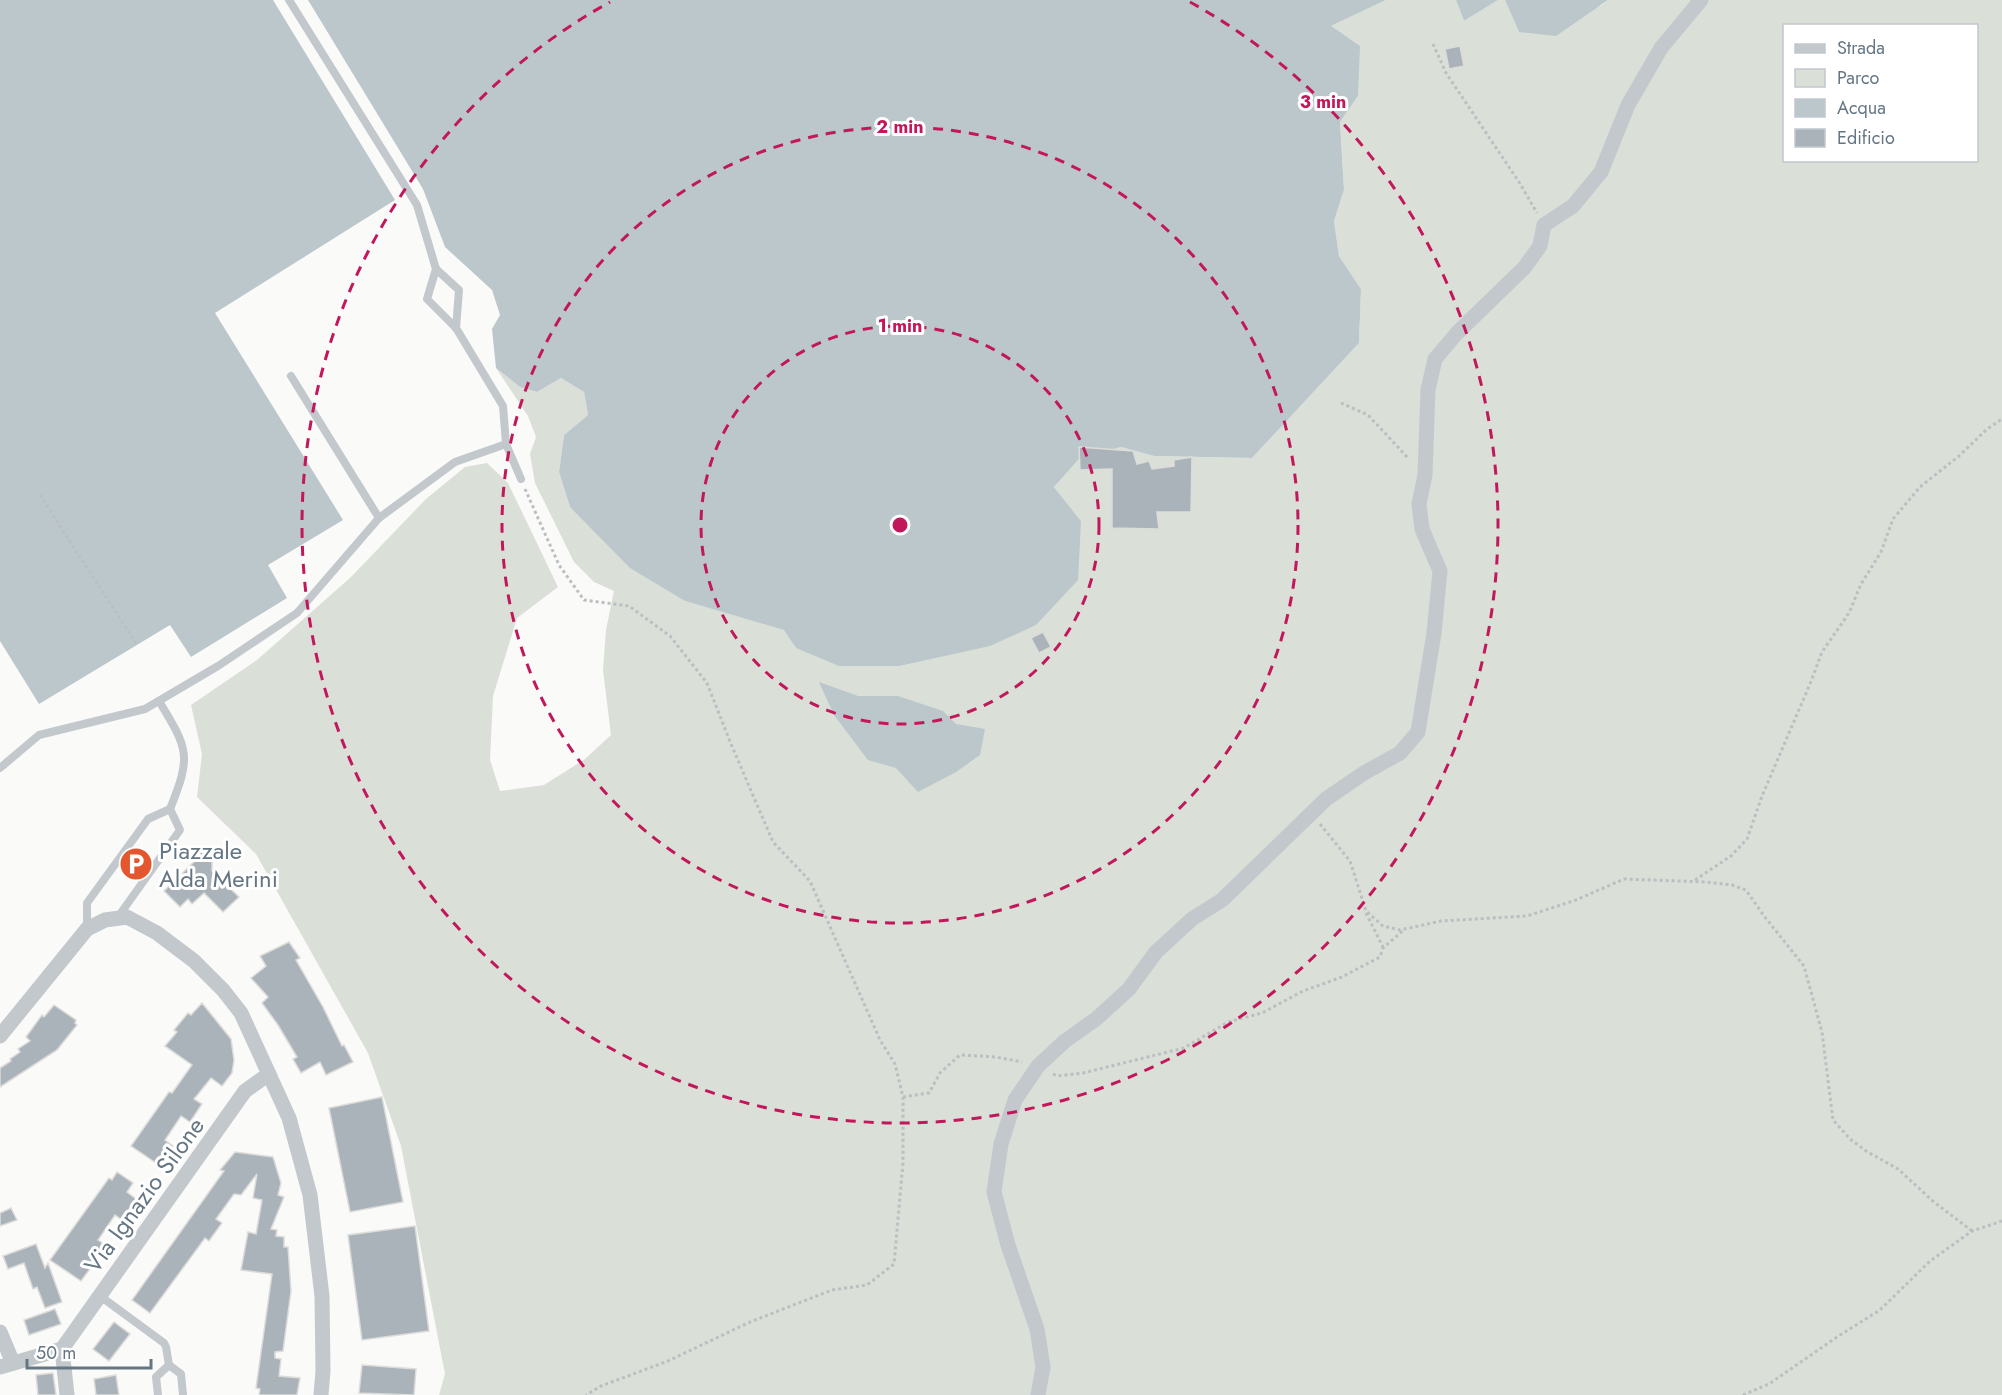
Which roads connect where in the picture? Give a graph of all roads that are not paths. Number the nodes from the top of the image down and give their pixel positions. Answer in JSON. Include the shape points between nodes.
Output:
{"nodes":[{"id":1,"x":289,"y":0,"type":"edge"},
{"id":2,"x":1701,"y":0,"type":"edge"},
{"id":3,"x":436,"y":269,"type":"junction"},
{"id":4,"x":456,"y":328,"type":"junction"},
{"id":5,"x":291,"y":376,"type":"dead end"},
{"id":6,"x":506,"y":444,"type":"junction"},
{"id":7,"x":521,"y":479,"type":"road end"},
{"id":8,"x":380,"y":518,"type":"junction"},
{"id":9,"x":159,"y":701,"type":"junction"},
{"id":10,"x":0,"y":768,"type":"edge"},
{"id":11,"x":170,"y":808,"type":"junction"},
{"id":12,"x":117,"y":918,"type":"junction"},
{"id":13,"x":87,"y":929,"type":"junction"},
{"id":14,"x":0,"y":1036,"type":"edge"},
{"id":15,"x":269,"y":1074,"type":"junction"},
{"id":16,"x":100,"y":1296,"type":"junction"},
{"id":17,"x":0,"y":1332,"type":"edge"},
{"id":18,"x":62,"y":1349,"type":"junction"},
{"id":19,"x":6,"y":1365,"type":"edge"},
{"id":20,"x":169,"y":1365,"type":"junction"},
{"id":21,"x":67,"y":1395,"type":"edge"},
{"id":22,"x":158,"y":1395,"type":"edge"},
{"id":23,"x":183,"y":1395,"type":"edge"},
{"id":24,"x":321,"y":1395,"type":"edge"},
{"id":25,"x":1038,"y":1395,"type":"edge"}],
"edges":[{"from":1,"to":3,"type":"lane","via":[[417,205]]},
{"from":2,"to":25,"type":"street","via":[[1661,48],[1629,105],[1601,172],[1573,206],[1544,225],[1540,246],[1524,268],[1435,359],[1428,390],[1425,475],[1419,504],[1422,529],[1440,571],[1418,732],[1400,753],[1326,799],[1222,900],[1192,919],[1156,952],[1129,989],[1038,1066],[1015,1100],[1001,1144],[994,1192],[1037,1329],[1043,1367]]},
{"from":3,"to":4,"type":"lane","via":[[459,290]]},
{"from":3,"to":4,"type":"lane","via":[[427,299]]},
{"from":4,"to":6,"type":"lane","via":[[503,406]]},
{"from":5,"to":8,"type":"lane"},
{"from":6,"to":7,"type":"lane"},
{"from":6,"to":8,"type":"lane","via":[[455,462]]},
{"from":8,"to":9,"type":"lane","via":[[297,613]]},
{"from":9,"to":10,"type":"lane","via":[[145,709],[39,735]]},
{"from":9,"to":11,"type":"lane","via":[[178,732],[185,760]]},
{"from":11,"to":12,"type":"lane","via":[[180,830]]},
{"from":11,"to":13,"type":"lane","via":[[148,819],[87,903]]},
{"from":12,"to":13,"type":"street"},
{"from":12,"to":15,"type":"street","via":[[127,917],[157,933],[194,961],[241,1013]]},
{"from":13,"to":14,"type":"street"},
{"from":15,"to":16,"type":"street","name":"Via Ignazio Silone","via":[[245,1091]]},
{"from":15,"to":24,"type":"street","via":[[289,1118],[310,1195],[322,1296]]},
{"from":16,"to":18,"type":"street","name":"Via Ignazio Silone"},
{"from":16,"to":20,"type":"lane","via":[[164,1343]]},
{"from":17,"to":19,"type":"street"},
{"from":18,"to":19,"type":"street"},
{"from":18,"to":21,"type":"street"},
{"from":20,"to":22,"type":"lane","via":[[156,1377]]},
{"from":20,"to":23,"type":"lane","via":[[181,1374]]}]}
